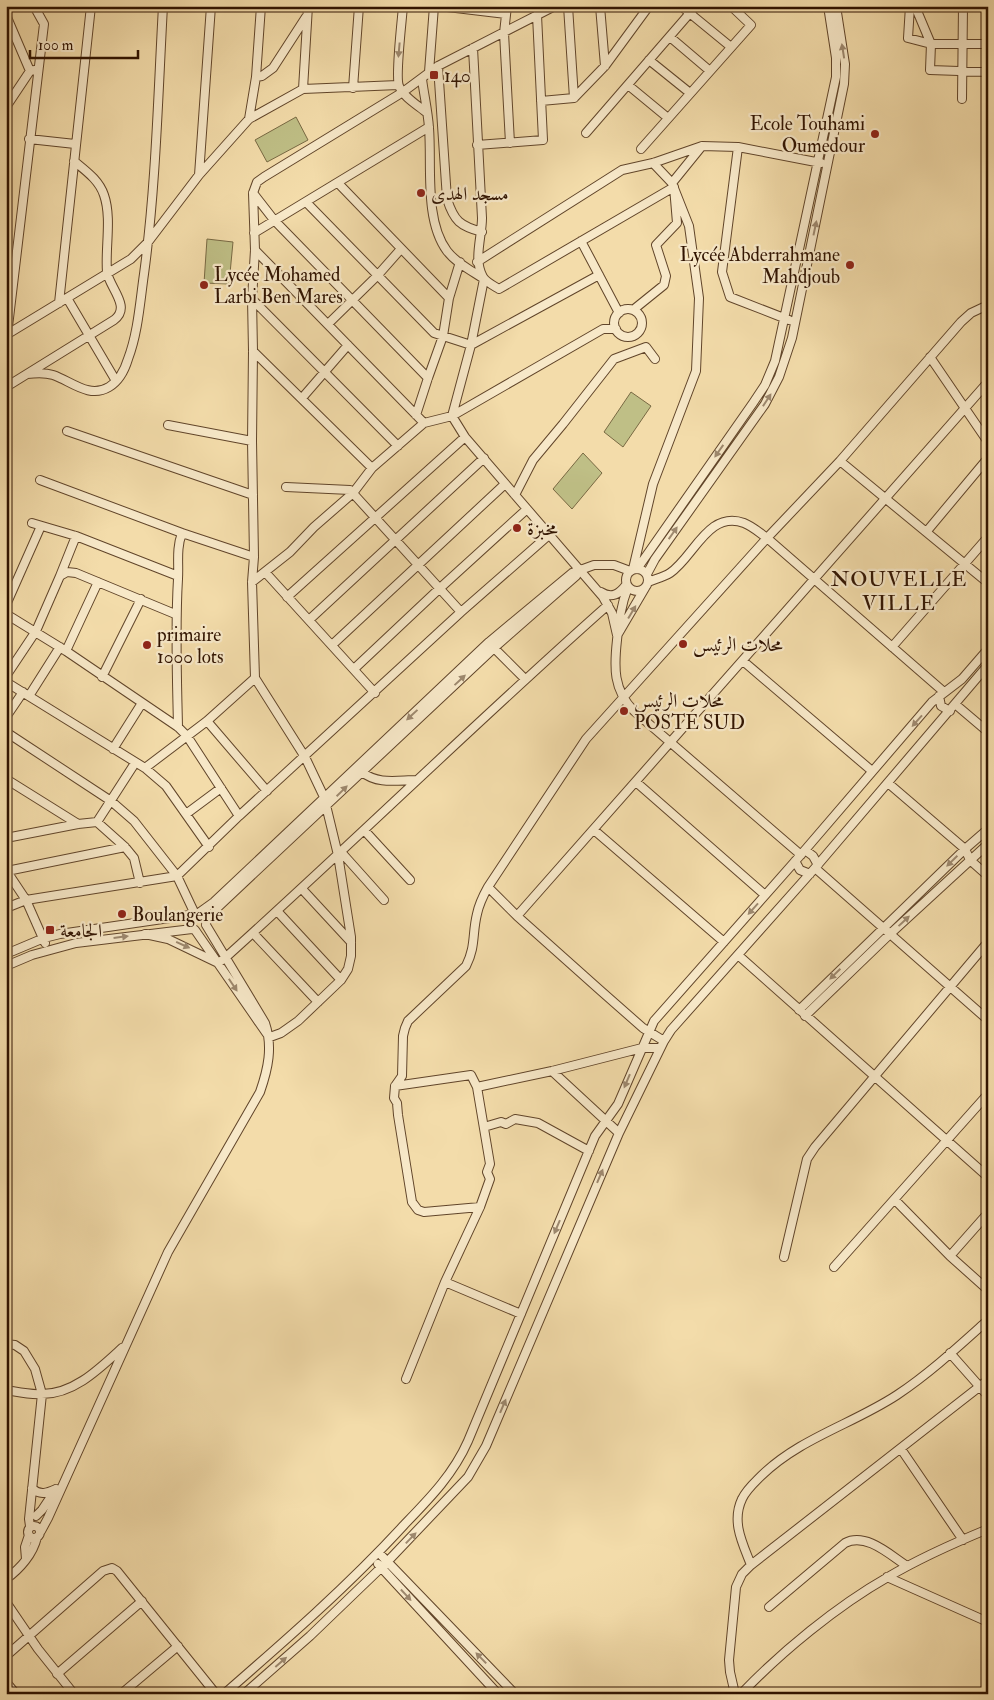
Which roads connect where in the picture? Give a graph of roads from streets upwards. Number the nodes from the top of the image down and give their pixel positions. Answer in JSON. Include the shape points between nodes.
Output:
{"nodes":[{"id":1,"x":34,"y":6,"type":"edge"},
{"id":2,"x":91,"y":6,"type":"edge"},
{"id":3,"x":164,"y":6,"type":"edge"},
{"id":4,"x":211,"y":6,"type":"edge"},
{"id":5,"x":260,"y":6,"type":"edge"},
{"id":6,"x":308,"y":6,"type":"edge"},
{"id":7,"x":359,"y":6,"type":"edge"},
{"id":8,"x":403,"y":6,"type":"edge"},
{"id":9,"x":434,"y":6,"type":"edge"},
{"id":10,"x":439,"y":6,"type":"edge"},
{"id":11,"x":555,"y":6,"type":"edge"},
{"id":12,"x":568,"y":6,"type":"edge"},
{"id":13,"x":600,"y":6,"type":"edge"},
{"id":14,"x":649,"y":6,"type":"edge"},
{"id":15,"x":681,"y":6,"type":"edge"},
{"id":16,"x":696,"y":6,"type":"edge"},
{"id":17,"x":731,"y":6,"type":"edge"},
{"id":18,"x":828,"y":6,"type":"edge"},
{"id":19,"x":836,"y":6,"type":"edge"},
{"id":20,"x":910,"y":6,"type":"edge"},
{"id":21,"x":916,"y":6,"type":"edge"},
{"id":22,"x":962,"y":6,"type":"edge"},
{"id":23,"x":507,"y":10,"type":"edge"},
{"id":24,"x":690,"y":14,"type":"junction"},
{"id":25,"x":6,"y":15,"type":"edge"},
{"id":26,"x":537,"y":15,"type":"junction"},
{"id":27,"x":307,"y":16,"type":"junction"},
{"id":28,"x":504,"y":33,"type":"junction"},
{"id":29,"x":670,"y":37,"type":"junction"},
{"id":30,"x":931,"y":44,"type":"junction"},
{"id":31,"x":962,"y":44,"type":"junction"},
{"id":32,"x":988,"y":44,"type":"edge"},
{"id":33,"x":731,"y":47,"type":"junction"},
{"id":34,"x":473,"y":48,"type":"junction"},
{"id":35,"x":650,"y":60,"type":"junction"},
{"id":36,"x":438,"y":66,"type":"junction"},
{"id":37,"x":605,"y":66,"type":"junction"},
{"id":38,"x":39,"y":69,"type":"junction"},
{"id":39,"x":30,"y":71,"type":"junction"},
{"id":40,"x":710,"y":71,"type":"junction"},
{"id":41,"x":429,"y":72,"type":"junction"},
{"id":42,"x":962,"y":72,"type":"junction"},
{"id":43,"x":988,"y":72,"type":"edge"},
{"id":44,"x":256,"y":77,"type":"junction"},
{"id":45,"x":422,"y":79,"type":"junction"},
{"id":46,"x":628,"y":84,"type":"junction"},
{"id":47,"x":353,"y":88,"type":"junction"},
{"id":48,"x":303,"y":89,"type":"junction"},
{"id":49,"x":401,"y":89,"type":"junction"},
{"id":50,"x":690,"y":93,"type":"junction"},
{"id":51,"x":574,"y":98,"type":"junction"},
{"id":52,"x":962,"y":99,"type":"dead end"},
{"id":53,"x":541,"y":101,"type":"junction"},
{"id":54,"x":6,"y":107,"type":"edge"},
{"id":55,"x":428,"y":113,"type":"junction"},
{"id":56,"x":668,"y":118,"type":"junction"},
{"id":57,"x":249,"y":119,"type":"junction"},
{"id":58,"x":429,"y":127,"type":"junction"},
{"id":59,"x":586,"y":133,"type":"dead end"},
{"id":60,"x":29,"y":139,"type":"junction"},
{"id":61,"x":510,"y":143,"type":"junction"},
{"id":62,"x":75,"y":144,"type":"junction"},
{"id":63,"x":477,"y":145,"type":"junction"},
{"id":64,"x":702,"y":146,"type":"junction"},
{"id":65,"x":738,"y":148,"type":"junction"},
{"id":66,"x":641,"y":149,"type":"dead end"},
{"id":67,"x":74,"y":161,"type":"junction"},
{"id":68,"x":817,"y":162,"type":"junction"},
{"id":69,"x":653,"y":163,"type":"junction"},
{"id":70,"x":828,"y":164,"type":"junction"},
{"id":71,"x":199,"y":175,"type":"junction"},
{"id":72,"x":338,"y":183,"type":"junction"},
{"id":73,"x":673,"y":185,"type":"junction"},
{"id":74,"x":253,"y":193,"type":"junction"},
{"id":75,"x":306,"y":202,"type":"junction"},
{"id":76,"x":274,"y":220,"type":"junction"},
{"id":77,"x":482,"y":232,"type":"junction"},
{"id":78,"x":254,"y":233,"type":"junction"},
{"id":79,"x":581,"y":241,"type":"junction"},
{"id":80,"x":148,"y":242,"type":"junction"},
{"id":81,"x":255,"y":250,"type":"junction"},
{"id":82,"x":400,"y":250,"type":"junction"},
{"id":83,"x":460,"y":262,"type":"junction"},
{"id":84,"x":477,"y":262,"type":"junction"},
{"id":85,"x":107,"y":274,"type":"junction"},
{"id":86,"x":599,"y":275,"type":"junction"},
{"id":87,"x":377,"y":276,"type":"junction"},
{"id":88,"x":14,"y":278,"type":"junction"},
{"id":89,"x":484,"y":279,"type":"junction"},
{"id":90,"x":6,"y":283,"type":"edge"},
{"id":91,"x":67,"y":298,"type":"junction"},
{"id":92,"x":449,"y":298,"type":"junction"},
{"id":93,"x":252,"y":299,"type":"junction"},
{"id":94,"x":352,"y":300,"type":"junction"},
{"id":95,"x":59,"y":303,"type":"junction"},
{"id":96,"x":988,"y":305,"type":"edge"},
{"id":97,"x":633,"y":310,"type":"junction"},
{"id":98,"x":619,"y":313,"type":"junction"},
{"id":99,"x":785,"y":319,"type":"junction"},
{"id":100,"x":795,"y":323,"type":"junction"},
{"id":101,"x":328,"y":324,"type":"junction"},
{"id":102,"x":616,"y":329,"type":"junction"},
{"id":103,"x":7,"y":335,"type":"edge"},
{"id":104,"x":89,"y":336,"type":"junction"},
{"id":105,"x":443,"y":336,"type":"junction"},
{"id":106,"x":633,"y":337,"type":"junction"},
{"id":107,"x":348,"y":345,"type":"junction"},
{"id":108,"x":471,"y":345,"type":"junction"},
{"id":109,"x":253,"y":351,"type":"junction"},
{"id":110,"x":630,"y":352,"type":"junction"},
{"id":111,"x":930,"y":357,"type":"junction"},
{"id":112,"x":655,"y":359,"type":"dead end"},
{"id":113,"x":325,"y":372,"type":"junction"},
{"id":114,"x":27,"y":374,"type":"junction"},
{"id":115,"x":428,"y":378,"type":"junction"},
{"id":116,"x":116,"y":381,"type":"junction"},
{"id":117,"x":988,"y":382,"type":"edge"},
{"id":118,"x":6,"y":387,"type":"edge"},
{"id":119,"x":302,"y":398,"type":"junction"},
{"id":120,"x":965,"y":408,"type":"junction"},
{"id":121,"x":416,"y":415,"type":"junction"},
{"id":122,"x":452,"y":416,"type":"junction"},
{"id":123,"x":424,"y":423,"type":"junction"},
{"id":124,"x":168,"y":425,"type":"dead end"},
{"id":125,"x":67,"y":431,"type":"dead end"},
{"id":126,"x":465,"y":437,"type":"junction"},
{"id":127,"x":252,"y":441,"type":"junction"},
{"id":128,"x":988,"y":442,"type":"edge"},
{"id":129,"x":398,"y":446,"type":"junction"},
{"id":130,"x":484,"y":458,"type":"junction"},
{"id":131,"x":988,"y":458,"type":"edge"},
{"id":132,"x":840,"y":460,"type":"junction"},
{"id":133,"x":372,"y":468,"type":"junction"},
{"id":134,"x":40,"y":480,"type":"dead end"},
{"id":135,"x":506,"y":484,"type":"junction"},
{"id":136,"x":286,"y":488,"type":"dead end"},
{"id":137,"x":353,"y":493,"type":"junction"},
{"id":138,"x":253,"y":495,"type":"junction"},
{"id":139,"x":515,"y":495,"type":"junction"},
{"id":140,"x":886,"y":498,"type":"junction"},
{"id":141,"x":527,"y":509,"type":"junction"},
{"id":142,"x":374,"y":518,"type":"junction"},
{"id":143,"x":32,"y":523,"type":"dead end"},
{"id":144,"x":41,"y":526,"type":"junction"},
{"id":145,"x":927,"y":531,"type":"junction"},
{"id":146,"x":182,"y":533,"type":"junction"},
{"id":147,"x":550,"y":534,"type":"junction"},
{"id":148,"x":76,"y":536,"type":"junction"},
{"id":149,"x":988,"y":537,"type":"edge"},
{"id":150,"x":767,"y":538,"type":"junction"},
{"id":151,"x":396,"y":541,"type":"junction"},
{"id":152,"x":254,"y":557,"type":"junction"},
{"id":153,"x":417,"y":564,"type":"junction"},
{"id":154,"x":964,"y":564,"type":"junction"},
{"id":155,"x":580,"y":569,"type":"junction"},
{"id":156,"x":633,"y":570,"type":"junction"},
{"id":157,"x":265,"y":572,"type":"junction"},
{"id":158,"x":60,"y":576,"type":"junction"},
{"id":159,"x":178,"y":576,"type":"junction"},
{"id":160,"x":815,"y":580,"type":"junction"},
{"id":161,"x":647,"y":581,"type":"junction"},
{"id":162,"x":98,"y":582,"type":"junction"},
{"id":163,"x":252,"y":582,"type":"junction"},
{"id":164,"x":988,"y":583,"type":"edge"},
{"id":165,"x":627,"y":586,"type":"junction"},
{"id":166,"x":439,"y":589,"type":"junction"},
{"id":167,"x":597,"y":590,"type":"junction"},
{"id":168,"x":288,"y":597,"type":"junction"},
{"id":169,"x":141,"y":599,"type":"junction"},
{"id":170,"x":6,"y":605,"type":"edge"},
{"id":171,"x":608,"y":605,"type":"junction"},
{"id":172,"x":461,"y":612,"type":"junction"},
{"id":173,"x":6,"y":614,"type":"edge"},
{"id":174,"x":176,"y":614,"type":"junction"},
{"id":175,"x":309,"y":620,"type":"junction"},
{"id":176,"x":36,"y":631,"type":"junction"},
{"id":177,"x":617,"y":635,"type":"junction"},
{"id":178,"x":332,"y":645,"type":"junction"},
{"id":179,"x":892,"y":647,"type":"junction"},
{"id":180,"x":494,"y":648,"type":"junction"},
{"id":181,"x":63,"y":649,"type":"junction"},
{"id":182,"x":988,"y":649,"type":"edge"},
{"id":183,"x":743,"y":661,"type":"junction"},
{"id":184,"x":988,"y":665,"type":"edge"},
{"id":185,"x":354,"y":669,"type":"junction"},
{"id":186,"x":6,"y":676,"type":"edge"},
{"id":187,"x":102,"y":677,"type":"junction"},
{"id":188,"x":255,"y":678,"type":"junction"},
{"id":189,"x":525,"y":679,"type":"junction"},
{"id":190,"x":6,"y":682,"type":"edge"},
{"id":191,"x":375,"y":693,"type":"junction"},
{"id":192,"x":944,"y":693,"type":"junction"},
{"id":193,"x":26,"y":694,"type":"junction"},
{"id":194,"x":623,"y":698,"type":"junction"},
{"id":195,"x":142,"y":703,"type":"junction"},
{"id":196,"x":957,"y":703,"type":"junction"},
{"id":197,"x":950,"y":711,"type":"junction"},
{"id":198,"x":6,"y":717,"type":"edge"},
{"id":199,"x":207,"y":721,"type":"junction"},
{"id":200,"x":178,"y":727,"type":"junction"},
{"id":201,"x":6,"y":732,"type":"edge"},
{"id":202,"x":988,"y":732,"type":"edge"},
{"id":203,"x":187,"y":736,"type":"junction"},
{"id":204,"x":671,"y":742,"type":"junction"},
{"id":205,"x":113,"y":749,"type":"junction"},
{"id":206,"x":305,"y":757,"type":"junction"},
{"id":207,"x":135,"y":763,"type":"junction"},
{"id":208,"x":145,"y":768,"type":"junction"},
{"id":209,"x":872,"y":771,"type":"junction"},
{"id":210,"x":362,"y":772,"type":"junction"},
{"id":211,"x":6,"y":779,"type":"edge"},
{"id":212,"x":417,"y":780,"type":"junction"},
{"id":213,"x":636,"y":782,"type":"junction"},
{"id":214,"x":888,"y":783,"type":"junction"},
{"id":215,"x":221,"y":788,"type":"junction"},
{"id":216,"x":267,"y":791,"type":"junction"},
{"id":217,"x":324,"y":798,"type":"junction"},
{"id":218,"x":111,"y":800,"type":"junction"},
{"id":219,"x":327,"y":806,"type":"junction"},
{"id":220,"x":186,"y":814,"type":"junction"},
{"id":221,"x":239,"y":816,"type":"junction"},
{"id":222,"x":97,"y":822,"type":"junction"},
{"id":223,"x":78,"y":824,"type":"junction"},
{"id":224,"x":988,"y":829,"type":"edge"},
{"id":225,"x":364,"y":830,"type":"junction"},
{"id":226,"x":594,"y":830,"type":"junction"},
{"id":227,"x":6,"y":838,"type":"edge"},
{"id":228,"x":988,"y":844,"type":"edge"},
{"id":229,"x":124,"y":847,"type":"junction"},
{"id":230,"x":209,"y":847,"type":"junction"},
{"id":231,"x":965,"y":849,"type":"junction"},
{"id":232,"x":340,"y":854,"type":"junction"},
{"id":233,"x":800,"y":855,"type":"junction"},
{"id":234,"x":970,"y":860,"type":"junction"},
{"id":235,"x":814,"y":869,"type":"junction"},
{"id":236,"x":7,"y":871,"type":"edge"},
{"id":237,"x":177,"y":876,"type":"junction"},
{"id":238,"x":988,"y":876,"type":"edge"},
{"id":239,"x":410,"y":880,"type":"dead end"},
{"id":240,"x":140,"y":883,"type":"junction"},
{"id":241,"x":488,"y":888,"type":"junction"},
{"id":242,"x":302,"y":889,"type":"junction"},
{"id":243,"x":765,"y":895,"type":"junction"},
{"id":244,"x":26,"y":900,"type":"junction"},
{"id":245,"x":384,"y":900,"type":"dead end"},
{"id":246,"x":6,"y":908,"type":"edge"},
{"id":247,"x":277,"y":911,"type":"junction"},
{"id":248,"x":195,"y":913,"type":"junction"},
{"id":249,"x":517,"y":916,"type":"junction"},
{"id":250,"x":206,"y":924,"type":"junction"},
{"id":251,"x":883,"y":928,"type":"junction"},
{"id":252,"x":194,"y":930,"type":"junction"},
{"id":253,"x":253,"y":933,"type":"junction"},
{"id":254,"x":145,"y":934,"type":"junction"},
{"id":255,"x":890,"y":934,"type":"junction"},
{"id":256,"x":44,"y":938,"type":"junction"},
{"id":257,"x":351,"y":942,"type":"junction"},
{"id":258,"x":724,"y":942,"type":"junction"},
{"id":259,"x":988,"y":942,"type":"edge"},
{"id":260,"x":48,"y":950,"type":"junction"},
{"id":261,"x":6,"y":954,"type":"edge"},
{"id":262,"x":738,"y":955,"type":"junction"},
{"id":263,"x":222,"y":960,"type":"junction"},
{"id":264,"x":6,"y":966,"type":"edge"},
{"id":265,"x":341,"y":980,"type":"junction"},
{"id":266,"x":951,"y":988,"type":"junction"},
{"id":267,"x":318,"y":1002,"type":"junction"},
{"id":268,"x":798,"y":1010,"type":"junction"},
{"id":269,"x":806,"y":1016,"type":"junction"},
{"id":270,"x":988,"y":1020,"type":"edge"},
{"id":271,"x":649,"y":1031,"type":"junction"},
{"id":272,"x":270,"y":1037,"type":"junction"},
{"id":273,"x":664,"y":1041,"type":"junction"},
{"id":274,"x":642,"y":1048,"type":"junction"},
{"id":275,"x":660,"y":1048,"type":"junction"},
{"id":276,"x":552,"y":1071,"type":"junction"},
{"id":277,"x":874,"y":1077,"type":"junction"},
{"id":278,"x":395,"y":1086,"type":"junction"},
{"id":279,"x":477,"y":1087,"type":"junction"},
{"id":280,"x":988,"y":1094,"type":"edge"},
{"id":281,"x":605,"y":1122,"type":"junction"},
{"id":282,"x":484,"y":1127,"type":"junction"},
{"id":283,"x":618,"y":1133,"type":"junction"},
{"id":284,"x":947,"y":1141,"type":"junction"},
{"id":285,"x":588,"y":1151,"type":"junction"},
{"id":286,"x":988,"y":1177,"type":"edge"},
{"id":287,"x":895,"y":1200,"type":"junction"},
{"id":288,"x":480,"y":1207,"type":"junction"},
{"id":289,"x":988,"y":1213,"type":"edge"},
{"id":290,"x":950,"y":1256,"type":"junction"},
{"id":291,"x":784,"y":1257,"type":"dead end"},
{"id":292,"x":834,"y":1267,"type":"dead end"},
{"id":293,"x":445,"y":1282,"type":"junction"},
{"id":294,"x":988,"y":1290,"type":"edge"},
{"id":295,"x":521,"y":1314,"type":"junction"},
{"id":296,"x":988,"y":1320,"type":"edge"},
{"id":297,"x":6,"y":1344,"type":"edge"},
{"id":298,"x":125,"y":1345,"type":"junction"},
{"id":299,"x":950,"y":1353,"type":"junction"},
{"id":300,"x":406,"y":1379,"type":"dead end"},
{"id":301,"x":988,"y":1380,"type":"edge"},
{"id":302,"x":980,"y":1387,"type":"junction"},
{"id":303,"x":6,"y":1390,"type":"edge"},
{"id":304,"x":42,"y":1394,"type":"junction"},
{"id":305,"x":988,"y":1396,"type":"edge"},
{"id":306,"x":901,"y":1449,"type":"junction"},
{"id":307,"x":460,"y":1459,"type":"junction"},
{"id":308,"x":474,"y":1469,"type":"junction"},
{"id":309,"x":32,"y":1488,"type":"junction"},
{"id":310,"x":59,"y":1488,"type":"junction"},
{"id":311,"x":31,"y":1502,"type":"junction"},
{"id":312,"x":36,"y":1516,"type":"junction"},
{"id":313,"x":988,"y":1529,"type":"edge"},
{"id":314,"x":36,"y":1530,"type":"junction"},
{"id":315,"x":962,"y":1540,"type":"junction"},
{"id":316,"x":379,"y":1553,"type":"junction"},
{"id":317,"x":26,"y":1559,"type":"junction"},
{"id":318,"x":373,"y":1559,"type":"junction"},
{"id":319,"x":388,"y":1561,"type":"junction"},
{"id":320,"x":751,"y":1565,"type":"junction"},
{"id":321,"x":907,"y":1566,"type":"junction"},
{"id":322,"x":381,"y":1568,"type":"junction"},
{"id":323,"x":886,"y":1577,"type":"junction"},
{"id":324,"x":6,"y":1579,"type":"edge"},
{"id":325,"x":142,"y":1601,"type":"junction"},
{"id":326,"x":6,"y":1602,"type":"edge"},
{"id":327,"x":769,"y":1607,"type":"dead end"},
{"id":328,"x":988,"y":1622,"type":"edge"},
{"id":329,"x":29,"y":1636,"type":"junction"},
{"id":330,"x":178,"y":1646,"type":"junction"},
{"id":331,"x":6,"y":1656,"type":"edge"},
{"id":332,"x":57,"y":1674,"type":"junction"},
{"id":333,"x":6,"y":1682,"type":"edge"},
{"id":334,"x":16,"y":1694,"type":"edge"},
{"id":335,"x":74,"y":1694,"type":"edge"},
{"id":336,"x":121,"y":1694,"type":"edge"},
{"id":337,"x":216,"y":1694,"type":"edge"},
{"id":338,"x":224,"y":1694,"type":"edge"},
{"id":339,"x":244,"y":1694,"type":"edge"},
{"id":340,"x":498,"y":1694,"type":"edge"},
{"id":341,"x":515,"y":1694,"type":"edge"},
{"id":342,"x":735,"y":1694,"type":"edge"},
{"id":343,"x":741,"y":1694,"type":"edge"}],
"edges":[{"from":1,"to":38,"type":"street","via":[[44,24]]},
{"from":2,"to":62,"type":"street"},
{"from":3,"to":80,"type":"street"},
{"from":4,"to":71,"type":"street"},
{"from":5,"to":44,"type":"street"},
{"from":6,"to":27,"type":"street"},
{"from":7,"to":47,"type":"street"},
{"from":8,"to":49,"type":"street","one_way":true,"via":[[398,70]]},
{"from":9,"to":41,"type":"street"},
{"from":10,"to":23,"type":"street"},
{"from":11,"to":26,"type":"street"},
{"from":12,"to":51,"type":"street"},
{"from":13,"to":37,"type":"street"},
{"from":14,"to":37,"type":"street"},
{"from":15,"to":24,"type":"street"},
{"from":16,"to":24,"type":"street"},
{"from":17,"to":33,"type":"street","via":[[751,25]]},
{"from":18,"to":68,"type":"street","via":[[837,72]]},
{"from":70,"to":19,"type":"street","one_way":true,"via":[[845,74]]},
{"from":20,"to":30,"type":"street","via":[[908,38]]},
{"from":21,"to":30,"type":"street"},
{"from":22,"to":31,"type":"street"},
{"from":23,"to":28,"type":"street"},
{"from":24,"to":29,"type":"street"},
{"from":24,"to":33,"type":"street"},
{"from":25,"to":39,"type":"street"},
{"from":26,"to":28,"type":"street"},
{"from":26,"to":53,"type":"street"},
{"from":27,"to":44,"type":"street","via":[[273,68]]},
{"from":27,"to":48,"type":"street"},
{"from":28,"to":34,"type":"street"},
{"from":28,"to":61,"type":"street"},
{"from":29,"to":35,"type":"street"},
{"from":29,"to":40,"type":"street"},
{"from":30,"to":31,"type":"street"},
{"from":30,"to":42,"type":"street","via":[[930,70]]},
{"from":31,"to":32,"type":"street"},
{"from":31,"to":42,"type":"street"},
{"from":33,"to":40,"type":"street"},
{"from":34,"to":36,"type":"street"},
{"from":34,"to":63,"type":"street"},
{"from":35,"to":46,"type":"street"},
{"from":35,"to":50,"type":"street"},
{"from":36,"to":41,"type":"street"},
{"from":36,"to":77,"type":"street","via":[[447,199],[456,219],[464,227]]},
{"from":37,"to":51,"type":"street"},
{"from":38,"to":39,"type":"street"},
{"from":38,"to":60,"type":"street"},
{"from":39,"to":54,"type":"street"},
{"from":40,"to":50,"type":"street"},
{"from":41,"to":45,"type":"street"},
{"from":42,"to":43,"type":"street"},
{"from":42,"to":52,"type":"street"},
{"from":44,"to":57,"type":"street"},
{"from":45,"to":49,"type":"street"},
{"from":45,"to":55,"type":"street"},
{"from":46,"to":56,"type":"street"},
{"from":46,"to":59,"type":"street"},
{"from":47,"to":48,"type":"street"},
{"from":47,"to":49,"type":"street"},
{"from":48,"to":57,"type":"street"},
{"from":49,"to":55,"type":"street"},
{"from":49,"to":74,"type":"street","via":[[264,177],[257,182]]},
{"from":50,"to":56,"type":"street"},
{"from":51,"to":53,"type":"street"},
{"from":53,"to":61,"type":"street","via":[[543,140]]},
{"from":55,"to":58,"type":"street"},
{"from":56,"to":66,"type":"street"},
{"from":57,"to":71,"type":"street"},
{"from":58,"to":72,"type":"street"},
{"from":58,"to":83,"type":"street","via":[[434,215],[441,242],[448,253]]},
{"from":60,"to":62,"type":"street"},
{"from":60,"to":88,"type":"street"},
{"from":61,"to":63,"type":"street"},
{"from":62,"to":67,"type":"street"},
{"from":63,"to":77,"type":"street"},
{"from":64,"to":65,"type":"street"},
{"from":64,"to":69,"type":"street"},
{"from":64,"to":73,"type":"street"},
{"from":65,"to":68,"type":"street"},
{"from":65,"to":99,"type":"street","via":[[722,272],[730,297]]},
{"from":67,"to":85,"type":"street","via":[[97,182],[106,200]]},
{"from":67,"to":95,"type":"street"},
{"from":68,"to":70,"type":"street"},
{"from":68,"to":99,"type":"street"},
{"from":69,"to":73,"type":"street"},
{"from":69,"to":84,"type":"street","via":[[622,170]]},
{"from":100,"to":70,"type":"street","one_way":true},
{"from":71,"to":80,"type":"street"},
{"from":72,"to":75,"type":"street"},
{"from":72,"to":82,"type":"street"},
{"from":73,"to":79,"type":"street"},
{"from":73,"to":97,"type":"street","via":[[677,223],[656,245],[666,276],[664,285]]},
{"from":73,"to":156,"type":"street","via":[[689,226],[699,298],[696,371],[653,484]]},
{"from":74,"to":76,"type":"street"},
{"from":74,"to":78,"type":"street"},
{"from":75,"to":76,"type":"street"},
{"from":75,"to":87,"type":"street"},
{"from":76,"to":78,"type":"street"},
{"from":76,"to":94,"type":"street"},
{"from":77,"to":84,"type":"street"},
{"from":78,"to":81,"type":"street"},
{"from":79,"to":86,"type":"street"},
{"from":79,"to":89,"type":"street","via":[[499,290]]},
{"from":80,"to":85,"type":"street","via":[[131,259]]},
{"from":80,"to":116,"type":"street","via":[[133,342],[128,360]]},
{"from":81,"to":93,"type":"street"},
{"from":81,"to":101,"type":"street"},
{"from":82,"to":87,"type":"street"},
{"from":82,"to":92,"type":"street"},
{"from":83,"to":89,"type":"street"},
{"from":83,"to":92,"type":"street"},
{"from":84,"to":89,"type":"street"},
{"from":85,"to":91,"type":"street"},
{"from":85,"to":104,"type":"street","via":[[121,304],[121,312]]},
{"from":86,"to":98,"type":"street"},
{"from":86,"to":108,"type":"street"},
{"from":87,"to":94,"type":"street"},
{"from":87,"to":105,"type":"street","via":[[434,333]]},
{"from":88,"to":90,"type":"street"},
{"from":88,"to":103,"type":"street"},
{"from":89,"to":108,"type":"street"},
{"from":91,"to":95,"type":"street"},
{"from":91,"to":104,"type":"street"},
{"from":92,"to":105,"type":"street"},
{"from":93,"to":109,"type":"street"},
{"from":93,"to":113,"type":"street"},
{"from":94,"to":101,"type":"street"},
{"from":94,"to":115,"type":"street"},
{"from":95,"to":103,"type":"street"},
{"from":96,"to":111,"type":"street","via":[[961,322]]},
{"from":97,"to":98,"type":"street"},
{"from":97,"to":106,"type":"street","via":[[642,322],[640,331]]},
{"from":98,"to":102,"type":"street","via":[[614,321]]},
{"from":99,"to":100,"type":"street"},
{"from":99,"to":156,"type":"street","one_way":true,"via":[[775,361],[765,385]]},
{"from":161,"to":100,"type":"street","one_way":true,"via":[[655,560],[772,392],[786,358]]},
{"from":101,"to":107,"type":"street"},
{"from":102,"to":106,"type":"street","via":[[622,336]]},
{"from":102,"to":122,"type":"street","via":[[604,329]]},
{"from":104,"to":114,"type":"street"},
{"from":104,"to":116,"type":"street"},
{"from":105,"to":108,"type":"street"},
{"from":105,"to":115,"type":"street"},
{"from":106,"to":110,"type":"street"},
{"from":107,"to":113,"type":"street"},
{"from":107,"to":121,"type":"street"},
{"from":108,"to":122,"type":"street"},
{"from":109,"to":119,"type":"street"},
{"from":109,"to":127,"type":"street"},
{"from":110,"to":112,"type":"street","via":[[646,347]]},
{"from":110,"to":139,"type":"street","via":[[614,359],[533,460]]},
{"from":111,"to":120,"type":"street"},
{"from":111,"to":132,"type":"street"},
{"from":113,"to":119,"type":"street"},
{"from":113,"to":129,"type":"street"},
{"from":114,"to":116,"type":"street","via":[[52,375],[92,391],[108,388]]},
{"from":114,"to":118,"type":"street"},
{"from":115,"to":121,"type":"street"},
{"from":117,"to":120,"type":"street"},
{"from":119,"to":133,"type":"street"},
{"from":120,"to":128,"type":"street"},
{"from":120,"to":140,"type":"street"},
{"from":121,"to":123,"type":"street"},
{"from":122,"to":123,"type":"street"},
{"from":122,"to":126,"type":"street"},
{"from":123,"to":129,"type":"street"},
{"from":124,"to":127,"type":"street"},
{"from":125,"to":138,"type":"street"},
{"from":126,"to":130,"type":"street"},
{"from":126,"to":142,"type":"street"},
{"from":127,"to":138,"type":"street"},
{"from":129,"to":133,"type":"street"},
{"from":130,"to":135,"type":"street"},
{"from":130,"to":151,"type":"street"},
{"from":131,"to":145,"type":"street"},
{"from":132,"to":140,"type":"street"},
{"from":132,"to":150,"type":"street"},
{"from":133,"to":137,"type":"street"},
{"from":134,"to":146,"type":"street"},
{"from":135,"to":139,"type":"street"},
{"from":135,"to":153,"type":"street"},
{"from":136,"to":137,"type":"street","via":[[350,490]]},
{"from":137,"to":142,"type":"street"},
{"from":137,"to":157,"type":"street"},
{"from":138,"to":152,"type":"street"},
{"from":139,"to":141,"type":"street"},
{"from":140,"to":145,"type":"street"},
{"from":140,"to":160,"type":"street"},
{"from":141,"to":147,"type":"street"},
{"from":141,"to":166,"type":"street"},
{"from":142,"to":151,"type":"street"},
{"from":142,"to":168,"type":"street"},
{"from":143,"to":144,"type":"street"},
{"from":144,"to":148,"type":"street"},
{"from":144,"to":170,"type":"street"},
{"from":145,"to":154,"type":"street"},
{"from":146,"to":152,"type":"street"},
{"from":146,"to":159,"type":"street","via":[[177,546]]},
{"from":147,"to":155,"type":"street"},
{"from":147,"to":172,"type":"street"},
{"from":148,"to":158,"type":"street"},
{"from":148,"to":159,"type":"street"},
{"from":149,"to":154,"type":"street"},
{"from":150,"to":160,"type":"street"},
{"from":150,"to":161,"type":"street","via":[[745,524],[726,522],[706,533],[670,573]]},
{"from":150,"to":194,"type":"street"},
{"from":151,"to":153,"type":"street"},
{"from":151,"to":175,"type":"street"},
{"from":152,"to":163,"type":"street"},
{"from":153,"to":166,"type":"street"},
{"from":153,"to":178,"type":"street"},
{"from":154,"to":164,"type":"street"},
{"from":154,"to":179,"type":"street"},
{"from":155,"to":156,"type":"street","via":[[614,565]]},
{"from":155,"to":167,"type":"street"},
{"from":155,"to":180,"type":"street"},
{"from":155,"to":217,"type":"street","one_way":true,"via":[[572,572],[489,642]]},
{"from":156,"to":161,"type":"street","via":[[644,571]]},
{"from":156,"to":165,"type":"street","via":[[626,580]]},
{"from":157,"to":163,"type":"street"},
{"from":157,"to":168,"type":"street"},
{"from":158,"to":162,"type":"street","via":[[67,572]]},
{"from":158,"to":176,"type":"street"},
{"from":159,"to":174,"type":"street"},
{"from":160,"to":179,"type":"street"},
{"from":160,"to":183,"type":"street"},
{"from":161,"to":165,"type":"street","via":[[636,592]]},
{"from":177,"to":161,"type":"street","one_way":true},
{"from":162,"to":169,"type":"street"},
{"from":162,"to":181,"type":"street"},
{"from":163,"to":188,"type":"street"},
{"from":165,"to":167,"type":"street","via":[[616,596]]},
{"from":165,"to":177,"type":"street"},
{"from":166,"to":172,"type":"street"},
{"from":166,"to":185,"type":"street"},
{"from":167,"to":171,"type":"street"},
{"from":168,"to":175,"type":"street"},
{"from":169,"to":174,"type":"street"},
{"from":169,"to":187,"type":"street"},
{"from":171,"to":177,"type":"street"},
{"from":171,"to":189,"type":"street"},
{"from":172,"to":191,"type":"street"},
{"from":173,"to":176,"type":"street"},
{"from":174,"to":200,"type":"street"},
{"from":175,"to":178,"type":"street"},
{"from":176,"to":181,"type":"street"},
{"from":176,"to":186,"type":"street"},
{"from":177,"to":194,"type":"street","via":[[615,675]]},
{"from":178,"to":185,"type":"street"},
{"from":179,"to":192,"type":"street"},
{"from":180,"to":189,"type":"street"},
{"from":210,"to":180,"type":"street","one_way":true},
{"from":181,"to":187,"type":"street"},
{"from":181,"to":193,"type":"street"},
{"from":182,"to":192,"type":"street","via":[[962,679]]},
{"from":183,"to":204,"type":"street"},
{"from":183,"to":209,"type":"street"},
{"from":184,"to":196,"type":"street"},
{"from":185,"to":191,"type":"street"},
{"from":187,"to":195,"type":"street"},
{"from":188,"to":199,"type":"street"},
{"from":188,"to":206,"type":"street"},
{"from":189,"to":212,"type":"street"},
{"from":190,"to":193,"type":"street"},
{"from":191,"to":206,"type":"street"},
{"from":192,"to":196,"type":"street","via":[[955,694]]},
{"from":192,"to":197,"type":"street","via":[[941,706]]},
{"from":192,"to":209,"type":"street","one_way":true},
{"from":193,"to":198,"type":"street"},
{"from":193,"to":205,"type":"street"},
{"from":194,"to":204,"type":"street"},
{"from":194,"to":241,"type":"street","via":[[586,739]]},
{"from":195,"to":200,"type":"street"},
{"from":195,"to":205,"type":"street"},
{"from":196,"to":197,"type":"street"},
{"from":196,"to":202,"type":"street"},
{"from":197,"to":214,"type":"street"},
{"from":199,"to":203,"type":"street"},
{"from":199,"to":216,"type":"street"},
{"from":200,"to":203,"type":"street"},
{"from":201,"to":218,"type":"street"},
{"from":203,"to":208,"type":"street"},
{"from":203,"to":215,"type":"street"},
{"from":204,"to":213,"type":"street"},
{"from":204,"to":233,"type":"street"},
{"from":205,"to":207,"type":"street"},
{"from":206,"to":216,"type":"street"},
{"from":206,"to":217,"type":"street"},
{"from":207,"to":208,"type":"street"},
{"from":207,"to":218,"type":"street"},
{"from":208,"to":220,"type":"street","via":[[166,786]]},
{"from":209,"to":233,"type":"street"},
{"from":210,"to":212,"type":"street","via":[[377,781]]},
{"from":219,"to":210,"type":"street","one_way":true},
{"from":211,"to":223,"type":"street"},
{"from":212,"to":225,"type":"street"},
{"from":213,"to":226,"type":"street"},
{"from":213,"to":243,"type":"street"},
{"from":214,"to":231,"type":"street"},
{"from":214,"to":235,"type":"street"},
{"from":215,"to":220,"type":"street"},
{"from":215,"to":221,"type":"street"},
{"from":216,"to":221,"type":"street"},
{"from":217,"to":219,"type":"street"},
{"from":217,"to":248,"type":"street","via":[[214,902]]},
{"from":218,"to":222,"type":"street"},
{"from":218,"to":237,"type":"street","via":[[134,822]]},
{"from":219,"to":232,"type":"street"},
{"from":219,"to":250,"type":"street","via":[[218,907]]},
{"from":220,"to":230,"type":"street"},
{"from":221,"to":230,"type":"street"},
{"from":222,"to":223,"type":"street"},
{"from":222,"to":229,"type":"street"},
{"from":223,"to":227,"type":"street"},
{"from":224,"to":231,"type":"street"},
{"from":225,"to":232,"type":"street"},
{"from":225,"to":239,"type":"street"},
{"from":226,"to":249,"type":"street"},
{"from":226,"to":258,"type":"street"},
{"from":228,"to":234,"type":"street"},
{"from":229,"to":236,"type":"street"},
{"from":229,"to":240,"type":"street","via":[[134,858]]},
{"from":230,"to":237,"type":"street"},
{"from":231,"to":234,"type":"street"},
{"from":231,"to":251,"type":"street","one_way":true},
{"from":232,"to":242,"type":"street"},
{"from":232,"to":245,"type":"street"},
{"from":232,"to":257,"type":"street"},
{"from":233,"to":235,"type":"street","via":[[813,856]]},
{"from":233,"to":235,"type":"street","via":[[800,870]]},
{"from":233,"to":243,"type":"street"},
{"from":234,"to":238,"type":"street"},
{"from":255,"to":234,"type":"street","one_way":true},
{"from":235,"to":251,"type":"street"},
{"from":235,"to":262,"type":"street"},
{"from":236,"to":244,"type":"street"},
{"from":237,"to":240,"type":"street"},
{"from":237,"to":248,"type":"street"},
{"from":240,"to":244,"type":"street"},
{"from":241,"to":249,"type":"street"},
{"from":241,"to":278,"type":"street","via":[[476,915],[474,944],[466,966],[404,1028],[402,1076]]},
{"from":242,"to":247,"type":"street"},
{"from":242,"to":257,"type":"street"},
{"from":243,"to":258,"type":"street","one_way":true},
{"from":244,"to":246,"type":"street"},
{"from":244,"to":256,"type":"street"},
{"from":247,"to":253,"type":"street"},
{"from":247,"to":265,"type":"street"},
{"from":248,"to":250,"type":"street","via":[[205,916]]},
{"from":248,"to":252,"type":"street","via":[[188,921]]},
{"from":248,"to":256,"type":"street"},
{"from":249,"to":271,"type":"street"},
{"from":250,"to":252,"type":"street"},
{"from":250,"to":263,"type":"street"},
{"from":251,"to":255,"type":"street"},
{"from":251,"to":268,"type":"street","one_way":true},
{"from":252,"to":254,"type":"street"},
{"from":252,"to":263,"type":"street"},
{"from":253,"to":263,"type":"street"},
{"from":253,"to":267,"type":"street"},
{"from":260,"to":254,"type":"street","one_way":true},
{"from":254,"to":263,"type":"street","one_way":true,"via":[[168,939]]},
{"from":255,"to":266,"type":"street"},
{"from":255,"to":269,"type":"street"},
{"from":256,"to":260,"type":"street"},
{"from":256,"to":261,"type":"street"},
{"from":257,"to":265,"type":"street","via":[[350,962]]},
{"from":258,"to":271,"type":"street","via":[[654,1021]]},
{"from":259,"to":266,"type":"street"},
{"from":260,"to":264,"type":"street"},
{"from":262,"to":268,"type":"street"},
{"from":262,"to":273,"type":"street"},
{"from":263,"to":272,"type":"street"},
{"from":265,"to":267,"type":"street"},
{"from":266,"to":270,"type":"street"},
{"from":266,"to":277,"type":"street"},
{"from":267,"to":272,"type":"street","via":[[289,1028]]},
{"from":268,"to":269,"type":"street"},
{"from":269,"to":277,"type":"street"},
{"from":271,"to":273,"type":"street"},
{"from":271,"to":274,"type":"street"},
{"from":272,"to":298,"type":"street","via":[[268,1063],[260,1092],[172,1244]]},
{"from":273,"to":275,"type":"street"},
{"from":274,"to":275,"type":"street"},
{"from":274,"to":276,"type":"street"},
{"from":274,"to":281,"type":"street","one_way":true,"via":[[618,1104]]},
{"from":275,"to":283,"type":"street"},
{"from":276,"to":279,"type":"street"},
{"from":276,"to":281,"type":"street"},
{"from":277,"to":284,"type":"street"},
{"from":277,"to":291,"type":"street","via":[[807,1159]]},
{"from":278,"to":279,"type":"street","via":[[471,1075]]},
{"from":278,"to":288,"type":"street","via":[[394,1098],[414,1205],[424,1212]]},
{"from":279,"to":282,"type":"street"},
{"from":280,"to":284,"type":"street"},
{"from":281,"to":283,"type":"street"},
{"from":281,"to":285,"type":"street"},
{"from":282,"to":285,"type":"street","via":[[501,1122],[506,1124],[515,1119],[538,1123]]},
{"from":282,"to":288,"type":"street","via":[[490,1164],[486,1172],[490,1179]]},
{"from":308,"to":283,"type":"street","one_way":true},
{"from":284,"to":286,"type":"street"},
{"from":284,"to":287,"type":"street"},
{"from":285,"to":295,"type":"street","one_way":true},
{"from":287,"to":290,"type":"street"},
{"from":287,"to":292,"type":"street"},
{"from":288,"to":293,"type":"street"},
{"from":289,"to":290,"type":"street"},
{"from":290,"to":294,"type":"street"},
{"from":293,"to":295,"type":"street"},
{"from":293,"to":300,"type":"street"},
{"from":295,"to":307,"type":"street"},
{"from":296,"to":299,"type":"street"},
{"from":297,"to":304,"type":"street","via":[[24,1351],[34,1368]]},
{"from":298,"to":304,"type":"street","via":[[81,1382]]},
{"from":298,"to":310,"type":"street"},
{"from":299,"to":302,"type":"street"},
{"from":299,"to":320,"type":"street","via":[[874,1409],[789,1453],[747,1490],[739,1507],[738,1526]]},
{"from":301,"to":302,"type":"street"},
{"from":302,"to":305,"type":"street"},
{"from":302,"to":306,"type":"street"},
{"from":303,"to":304,"type":"street"},
{"from":304,"to":309,"type":"street"},
{"from":306,"to":315,"type":"street"},
{"from":306,"to":320,"type":"street"},
{"from":307,"to":308,"type":"street"},
{"from":307,"to":316,"type":"street","via":[[439,1488]]},
{"from":319,"to":308,"type":"street","one_way":true},
{"from":309,"to":310,"type":"street","via":[[44,1494]]},
{"from":309,"to":311,"type":"street"},
{"from":310,"to":312,"type":"street"},
{"from":310,"to":314,"type":"street"},
{"from":311,"to":312,"type":"street"},
{"from":311,"to":314,"type":"street","via":[[28,1521]]},
{"from":312,"to":314,"type":"street"},
{"from":313,"to":315,"type":"street"},
{"from":314,"to":317,"type":"street","via":[[34,1549]]},
{"from":314,"to":317,"type":"street","via":[[28,1530]]},
{"from":315,"to":321,"type":"street"},
{"from":316,"to":318,"type":"street"},
{"from":316,"to":319,"type":"street"},
{"from":317,"to":324,"type":"street"},
{"from":318,"to":322,"type":"street"},
{"from":318,"to":338,"type":"street"},
{"from":319,"to":322,"type":"street"},
{"from":341,"to":319,"type":"street","one_way":true},
{"from":320,"to":342,"type":"street","via":[[738,1580],[735,1594],[730,1672]]},
{"from":321,"to":323,"type":"street"},
{"from":321,"to":327,"type":"street","via":[[868,1542],[852,1540]]},
{"from":339,"to":322,"type":"street","one_way":true},
{"from":322,"to":340,"type":"street","one_way":true},
{"from":323,"to":328,"type":"street"},
{"from":323,"to":343,"type":"street","via":[[785,1652]]},
{"from":325,"to":329,"type":"street","via":[[117,1571],[109,1568]]},
{"from":325,"to":330,"type":"street"},
{"from":325,"to":332,"type":"street"},
{"from":326,"to":329,"type":"street"},
{"from":329,"to":331,"type":"street"},
{"from":329,"to":332,"type":"street"},
{"from":330,"to":336,"type":"street"},
{"from":330,"to":337,"type":"street"},
{"from":332,"to":335,"type":"street"},
{"from":333,"to":334,"type":"street"}]}
